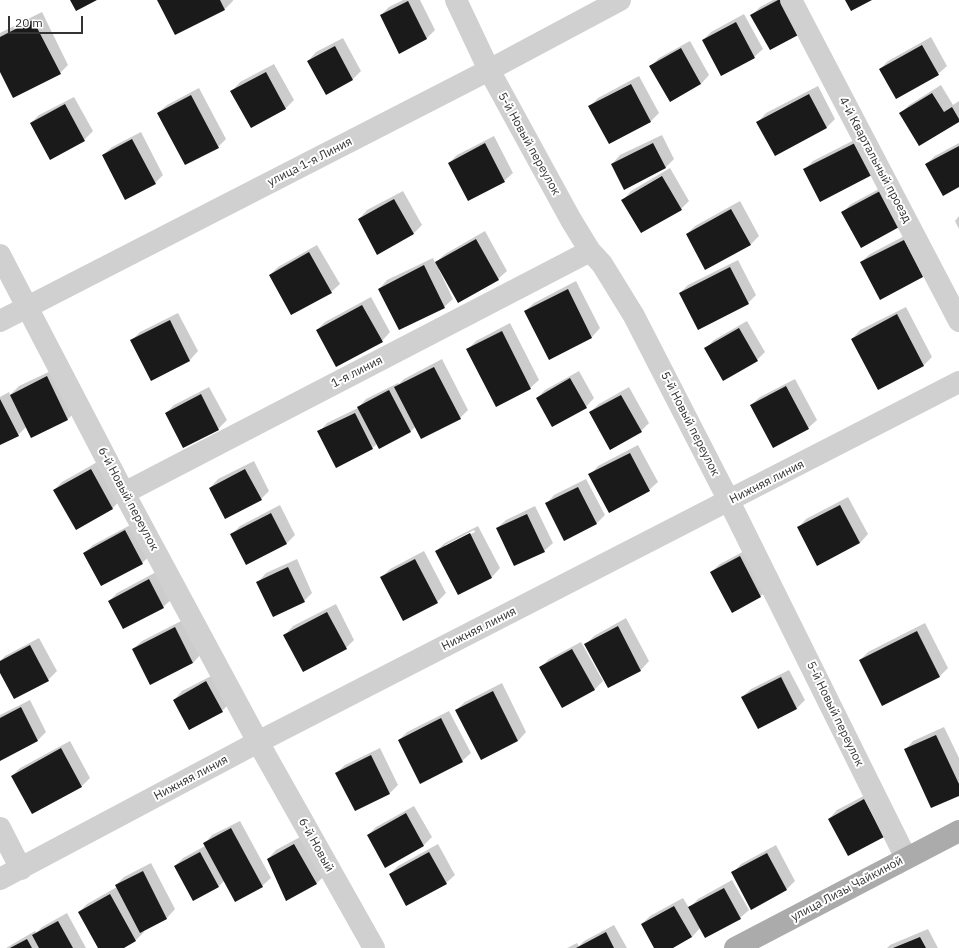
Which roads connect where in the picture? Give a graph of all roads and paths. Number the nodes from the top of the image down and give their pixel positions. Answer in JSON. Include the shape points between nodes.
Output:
{"nodes":[{"id":1,"x":456,"y":0,"type":"edge"},
{"id":2,"x":620,"y":0,"type":"edge"},
{"id":3,"x":791,"y":0,"type":"edge"},
{"id":4,"x":489,"y":70,"type":"junction"},
{"id":5,"x":590,"y":251,"type":"junction"},
{"id":6,"x":0,"y":255,"type":"edge"},
{"id":7,"x":27,"y":307,"type":"junction"},
{"id":8,"x":0,"y":321,"type":"edge"},
{"id":9,"x":959,"y":321,"type":"edge"},
{"id":10,"x":959,"y":382,"type":"edge"},
{"id":11,"x":124,"y":493,"type":"junction"},
{"id":12,"x":729,"y":501,"type":"junction"},
{"id":13,"x":258,"y":742,"type":"junction"},
{"id":14,"x":0,"y":828,"type":"edge"},
{"id":15,"x":959,"y":831,"type":"edge"},
{"id":16,"x":906,"y":858,"type":"junction"},
{"id":17,"x":21,"y":869,"type":"junction"},
{"id":18,"x":0,"y":879,"type":"edge"},
{"id":19,"x":374,"y":948,"type":"edge"},
{"id":20,"x":735,"y":948,"type":"edge"}],
"edges":[{"from":1,"to":4,"type":"street","name":"5-й Новый переулок"},
{"from":2,"to":4,"type":"street","name":"улица 1-я Линия"},
{"from":3,"to":9,"type":"street","name":"4-й Квартальный проезд"},
{"from":4,"to":5,"type":"street","name":"5-й Новый переулок"},
{"from":4,"to":7,"type":"street","name":"улица 1-я Линия"},
{"from":5,"to":11,"type":"street","name":"1-я линия"},
{"from":5,"to":12,"type":"street","name":"5-й Новый переулок","via":[[602,264],[634,316]]},
{"from":6,"to":7,"type":"street","name":"6-й Новый переулок"},
{"from":7,"to":8,"type":"street","name":"улица 1-я Линия"},
{"from":7,"to":11,"type":"street","name":"6-й Новый переулок"},
{"from":10,"to":12,"type":"street","name":"Нижняя линия"},
{"from":11,"to":13,"type":"street","name":"6-й Новый переулок"},
{"from":12,"to":13,"type":"street","name":"Нижняя линия"},
{"from":12,"to":16,"type":"street","name":"5-й Новый переулок"},
{"from":13,"to":17,"type":"street","name":"Нижняя линия"},
{"from":13,"to":19,"type":"street","name":"6-й Новый"},
{"from":14,"to":17,"type":"street"},
{"from":15,"to":16,"type":"main road","name":"улица Лизы Чайкиной"},
{"from":16,"to":20,"type":"main road","name":"улица Лизы Чайкиной"},
{"from":17,"to":18,"type":"street","name":"Нижняя линия"}]}
